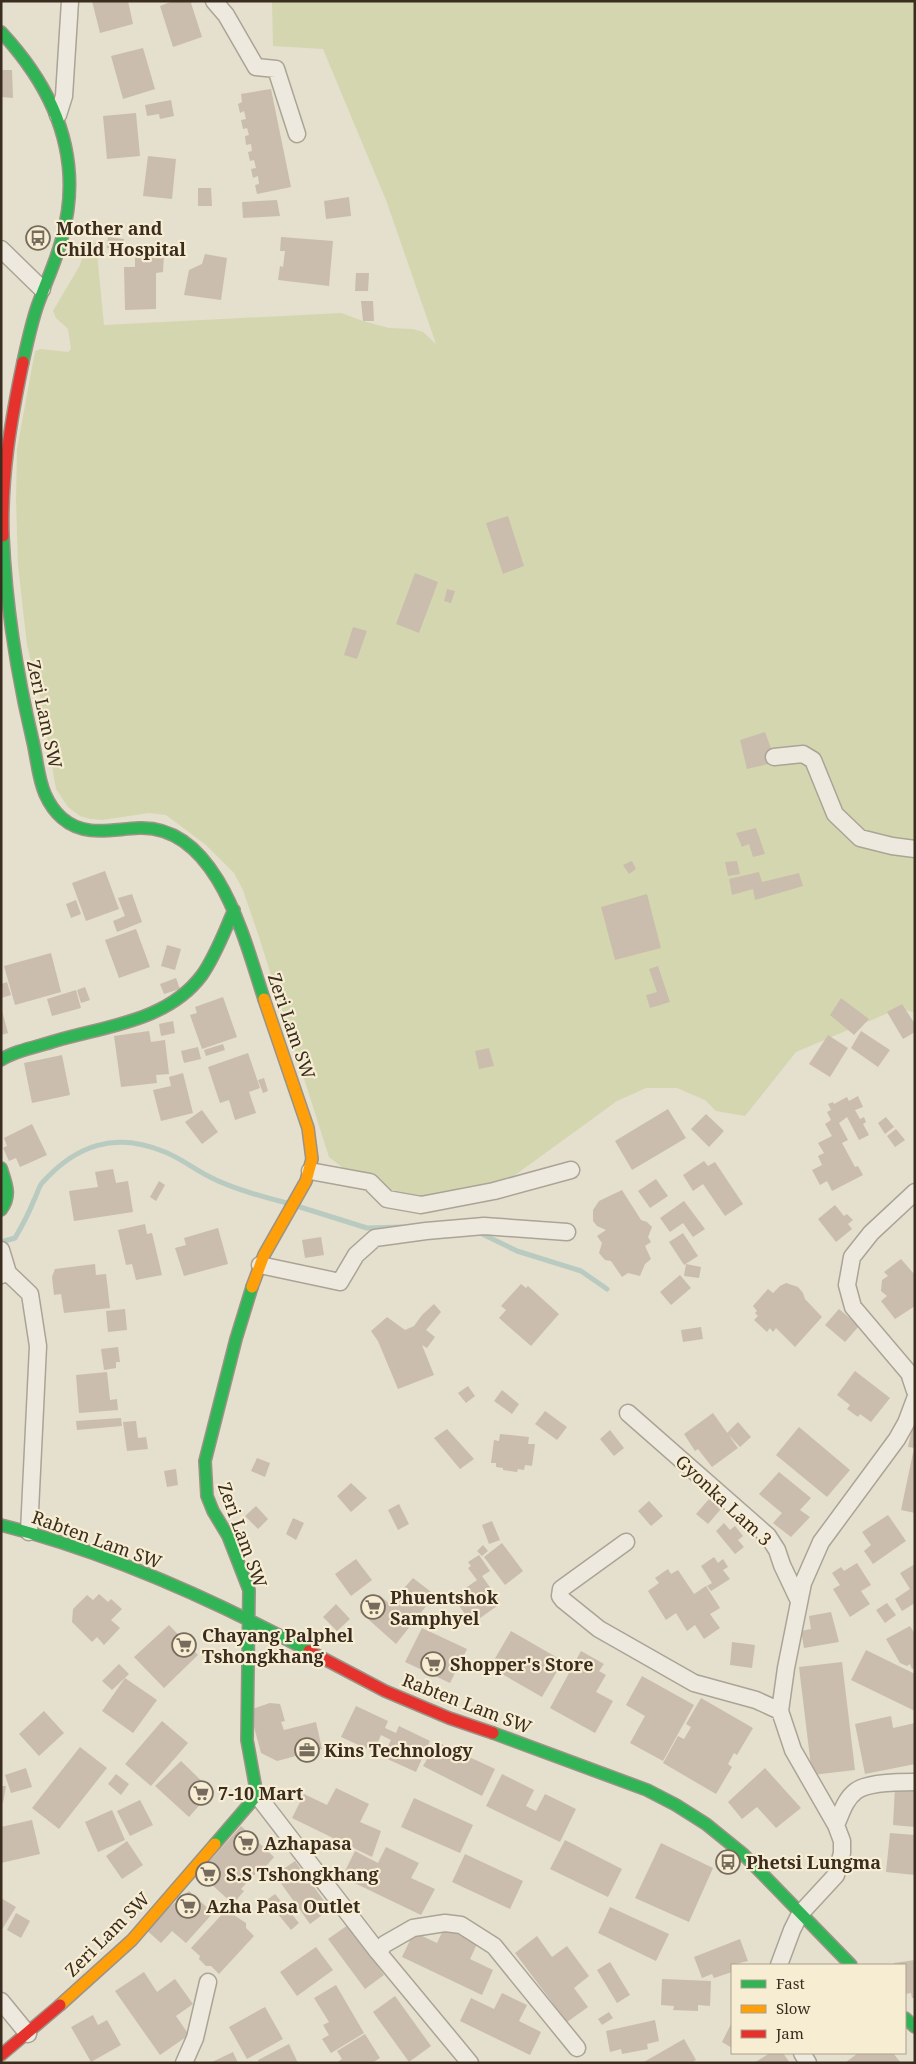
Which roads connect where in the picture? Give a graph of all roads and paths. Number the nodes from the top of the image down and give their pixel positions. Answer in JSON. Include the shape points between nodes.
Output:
{"nodes":[{"id":1,"x":70,"y":1,"type":"edge"},
{"id":2,"x":214,"y":1,"type":"edge"},
{"id":3,"x":1,"y":32,"type":"edge"},
{"id":4,"x":58,"y":115,"type":"junction"},
{"id":5,"x":297,"y":134,"type":"dead end"},
{"id":6,"x":1,"y":249,"type":"edge"},
{"id":7,"x":42,"y":289,"type":"junction"},
{"id":8,"x":774,"y":757,"type":"dead end"},
{"id":9,"x":915,"y":849,"type":"edge"},
{"id":10,"x":234,"y":910,"type":"junction"},
{"id":11,"x":2,"y":1059,"type":"edge"},
{"id":12,"x":1,"y":1168,"type":"edge"},
{"id":13,"x":571,"y":1170,"type":"dead end"},
{"id":14,"x":310,"y":1171,"type":"junction"},
{"id":15,"x":915,"y":1192,"type":"edge"},
{"id":16,"x":1,"y":1210,"type":"edge"},
{"id":17,"x":567,"y":1232,"type":"dead end"},
{"id":18,"x":4,"y":1264,"type":"edge"},
{"id":19,"x":260,"y":1266,"type":"junction"},
{"id":20,"x":915,"y":1391,"type":"edge"},
{"id":21,"x":915,"y":1399,"type":"edge"},
{"id":22,"x":628,"y":1413,"type":"dead end"},
{"id":23,"x":1,"y":1525,"type":"edge"},
{"id":24,"x":30,"y":1532,"type":"junction"},
{"id":25,"x":626,"y":1542,"type":"dead end"},
{"id":26,"x":800,"y":1601,"type":"junction"},
{"id":27,"x":248,"y":1619,"type":"junction"},
{"id":28,"x":648,"y":1665,"type":"dead end"},
{"id":29,"x":782,"y":1715,"type":"junction"},
{"id":30,"x":915,"y":1782,"type":"edge"},
{"id":31,"x":257,"y":1795,"type":"junction"},
{"id":32,"x":836,"y":1826,"type":"junction"},
{"id":33,"x":800,"y":1914,"type":"junction"},
{"id":34,"x":378,"y":1952,"type":"junction"},
{"id":35,"x":779,"y":1964,"type":"edge"},
{"id":36,"x":850,"y":1964,"type":"edge"},
{"id":37,"x":208,"y":1982,"type":"dead end"},
{"id":38,"x":1,"y":2002,"type":"edge"},
{"id":39,"x":28,"y":2034,"type":"junction"},
{"id":40,"x":577,"y":2048,"type":"dead end"},
{"id":41,"x":1,"y":2055,"type":"edge"},
{"id":42,"x":184,"y":2063,"type":"edge"},
{"id":43,"x":470,"y":2063,"type":"edge"}],
"edges":[{"from":1,"to":4,"type":"street","via":[[64,96]]},
{"from":2,"to":5,"type":"street","via":[[226,15],[256,67],[276,69]]},
{"from":3,"to":4,"type":"street","name":"Zeri Lam SW","via":[[32,67]]},
{"from":4,"to":7,"type":"street","name":"Zeri Lam SW","via":[[71,185],[65,226]]},
{"from":6,"to":7,"type":"street"},
{"from":7,"to":10,"type":"street","name":"Zeri Lam SW","via":[[16,395],[3,520],[14,651],[45,793],[58,815],[81,828],[103,833],[141,828],[168,833],[197,854],[229,896]]},
{"from":8,"to":9,"type":"street","via":[[803,754],[813,760],[835,814],[860,838]]},
{"from":10,"to":11,"type":"street","via":[[198,979],[188,991],[159,1012]]},
{"from":10,"to":14,"type":"street","name":"Zeri Lam SW","via":[[308,1128],[312,1152]]},
{"from":12,"to":16,"type":"street","via":[[9,1194]]},
{"from":13,"to":14,"type":"street","via":[[494,1191],[421,1205],[387,1199],[370,1182]]},
{"from":14,"to":19,"type":"street","name":"Zeri Lam SW"},
{"from":15,"to":20,"type":"street","via":[[871,1233],[852,1257],[847,1285],[853,1307],[909,1373]]},
{"from":17,"to":19,"type":"street","via":[[484,1226],[376,1238],[356,1255],[340,1282]]},
{"from":18,"to":24,"type":"street","via":[[30,1294],[38,1346]]},
{"from":19,"to":27,"type":"street","name":"Zeri Lam SW","via":[[205,1461],[210,1504],[228,1536],[249,1590]]},
{"from":21,"to":26,"type":"street","via":[[897,1440],[821,1542],[803,1583]]},
{"from":22,"to":26,"type":"street","name":"Gyonka Lam 3","via":[[768,1536]]},
{"from":23,"to":24,"type":"street","name":"Rabten Lam SW"},
{"from":24,"to":27,"type":"street","name":"Rabten Lam SW","via":[[119,1563]]},
{"from":25,"to":29,"type":"street","via":[[561,1589],[560,1596],[599,1629],[694,1683],[756,1700]]},
{"from":26,"to":29,"type":"street"},
{"from":27,"to":31,"type":"street","name":"Zeri Lam SW","via":[[247,1740]]},
{"from":27,"to":33,"type":"street","name":"Rabten Lam SW","via":[[394,1695],[648,1790],[720,1834]]},
{"from":28,"to":29,"type":"street","via":[[694,1688]]},
{"from":29,"to":32,"type":"street","via":[[793,1750]]},
{"from":30,"to":32,"type":"street","via":[[880,1783],[856,1790],[844,1805]]},
{"from":31,"to":34,"type":"street"},
{"from":31,"to":39,"type":"street","name":"Zeri Lam SW","via":[[132,1940]]},
{"from":32,"to":33,"type":"street","via":[[842,1841],[842,1853],[836,1875]]},
{"from":33,"to":35,"type":"street"},
{"from":33,"to":36,"type":"street","name":"Rabten Lam SW"},
{"from":34,"to":40,"type":"street","via":[[413,1928],[445,1923],[461,1925],[494,1946]]},
{"from":34,"to":43,"type":"street"},
{"from":37,"to":42,"type":"street","via":[[195,2038]]},
{"from":38,"to":39,"type":"street"},
{"from":39,"to":41,"type":"street","name":"Zeri Lam SW"}]}
